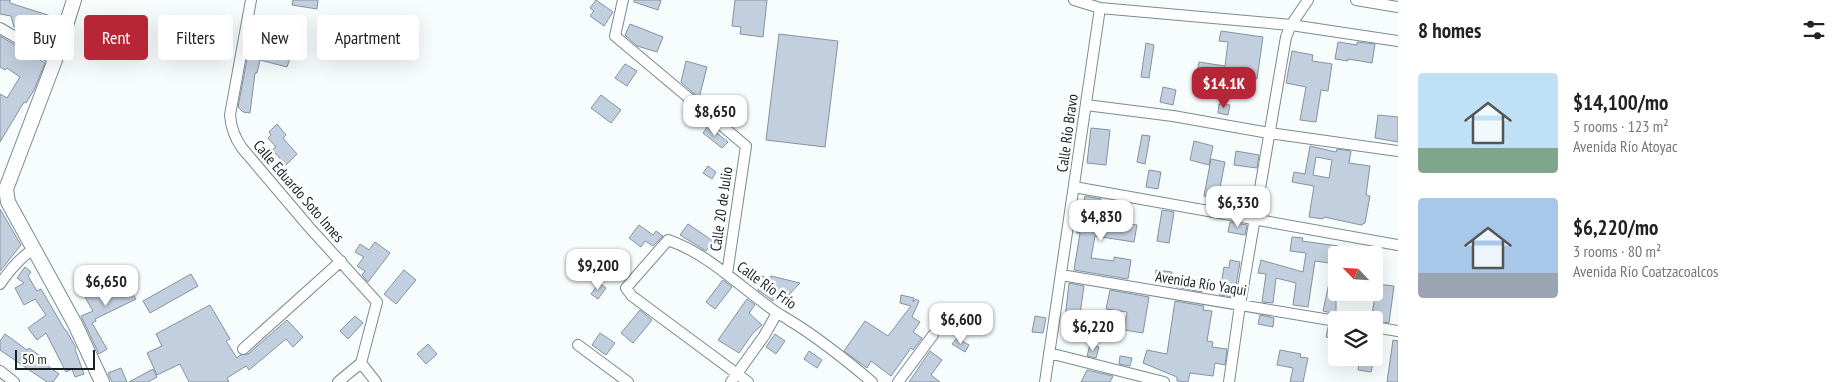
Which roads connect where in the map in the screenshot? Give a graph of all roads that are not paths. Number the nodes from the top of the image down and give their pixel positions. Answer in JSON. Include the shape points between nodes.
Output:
{"nodes":[{"id":1,"x":74,"y":0,"type":"edge"},
{"id":2,"x":250,"y":0,"type":"edge"},
{"id":3,"x":623,"y":0,"type":"edge"},
{"id":4,"x":1074,"y":0,"type":"edge"},
{"id":5,"x":1308,"y":0,"type":"edge"},
{"id":6,"x":1356,"y":0,"type":"edge"},
{"id":7,"x":1398,"y":7,"type":"edge"},
{"id":8,"x":1100,"y":8,"type":"junction"},
{"id":9,"x":69,"y":15,"type":"edge"},
{"id":10,"x":1291,"y":25,"type":"junction"},
{"id":11,"x":0,"y":28,"type":"edge"},
{"id":12,"x":15,"y":37,"type":"edge"},
{"id":13,"x":1398,"y":41,"type":"edge"},
{"id":14,"x":55,"y":60,"type":"edge"},
{"id":15,"x":1086,"y":105,"type":"junction"},
{"id":16,"x":1269,"y":133,"type":"junction"},
{"id":17,"x":1398,"y":151,"type":"edge"},
{"id":18,"x":1074,"y":186,"type":"junction"},
{"id":19,"x":3,"y":190,"type":"edge"},
{"id":20,"x":1256,"y":220,"type":"junction"},
{"id":21,"x":1398,"y":245,"type":"edge"},
{"id":22,"x":34,"y":249,"type":"junction"},
{"id":23,"x":341,"y":262,"type":"junction"},
{"id":24,"x":727,"y":274,"type":"junction"},
{"id":25,"x":1061,"y":275,"type":"junction"},
{"id":26,"x":0,"y":284,"type":"edge"},
{"id":27,"x":1240,"y":305,"type":"junction"},
{"id":28,"x":777,"y":313,"type":"junction"},
{"id":29,"x":1328,"y":319,"type":"edge"},
{"id":30,"x":1383,"y":328,"type":"edge"},
{"id":31,"x":1398,"y":331,"type":"edge"},
{"id":32,"x":934,"y":335,"type":"dead end"},
{"id":33,"x":578,"y":345,"type":"dead end"},
{"id":34,"x":243,"y":349,"type":"dead end"},
{"id":35,"x":1050,"y":353,"type":"junction"},
{"id":36,"x":361,"y":363,"type":"junction"},
{"id":37,"x":0,"y":371,"type":"edge"},
{"id":38,"x":737,"y":373,"type":"junction"},
{"id":39,"x":14,"y":382,"type":"edge"},
{"id":40,"x":102,"y":382,"type":"edge"},
{"id":41,"x":338,"y":382,"type":"edge"},
{"id":42,"x":376,"y":382,"type":"edge"},
{"id":43,"x":628,"y":382,"type":"edge"},
{"id":44,"x":730,"y":382,"type":"edge"},
{"id":45,"x":748,"y":382,"type":"edge"},
{"id":46,"x":872,"y":382,"type":"edge"},
{"id":47,"x":898,"y":382,"type":"edge"},
{"id":48,"x":1045,"y":382,"type":"edge"},
{"id":49,"x":1164,"y":382,"type":"edge"},
{"id":50,"x":1229,"y":382,"type":"edge"}],
"edges":[{"from":1,"to":9,"type":"street"},
{"from":2,"to":23,"type":"street","name":"Calle Eduardo Soto Innes","via":[[230,115],[231,128],[242,148]]},
{"from":3,"to":24,"type":"street","name":"Calle 20 de Julio","via":[[616,36],[746,146]]},
{"from":4,"to":8,"type":"street"},
{"from":5,"to":10,"type":"street"},
{"from":6,"to":7,"type":"street"},
{"from":8,"to":10,"type":"street"},
{"from":8,"to":15,"type":"street","name":"Calle Río Bravo"},
{"from":10,"to":13,"type":"street"},
{"from":10,"to":16,"type":"street","via":[[1286,37]]},
{"from":11,"to":12,"type":"street"},
{"from":14,"to":19,"type":"street"},
{"from":15,"to":16,"type":"street"},
{"from":15,"to":18,"type":"street","name":"Calle Río Bravo"},
{"from":16,"to":17,"type":"street"},
{"from":16,"to":20,"type":"street"},
{"from":18,"to":20,"type":"street"},
{"from":18,"to":25,"type":"street","name":"Calle Río Bravo"},
{"from":19,"to":22,"type":"street"},
{"from":20,"to":21,"type":"street"},
{"from":20,"to":27,"type":"street"},
{"from":22,"to":26,"type":"street","via":[[11,269]]},
{"from":22,"to":40,"type":"street"},
{"from":23,"to":34,"type":"street"},
{"from":23,"to":36,"type":"street","name":"Calle Eduardo Soto Innes","via":[[377,302]]},
{"from":24,"to":28,"type":"street","name":"Calle Río Frío"},
{"from":24,"to":38,"type":"street","name":"Calle Río Frío","via":[[683,245],[668,240],[626,288],[632,296]]},
{"from":25,"to":27,"type":"street","name":"Avenida Río Yaqui"},
{"from":25,"to":35,"type":"street","name":"Calle Río Bravo"},
{"from":27,"to":29,"type":"street","name":"Avenida Río Yaqui"},
{"from":27,"to":50,"type":"street"},
{"from":28,"to":38,"type":"street"},
{"from":28,"to":46,"type":"street","name":"Calle Río Frío","via":[[841,356]]},
{"from":30,"to":31,"type":"street"},
{"from":32,"to":47,"type":"street"},
{"from":33,"to":43,"type":"street"},
{"from":35,"to":48,"type":"street","name":"Calle Río Bravo"},
{"from":35,"to":49,"type":"street"},
{"from":36,"to":41,"type":"street"},
{"from":36,"to":42,"type":"street"},
{"from":37,"to":39,"type":"street"},
{"from":38,"to":44,"type":"street"},
{"from":38,"to":45,"type":"street"}]}
